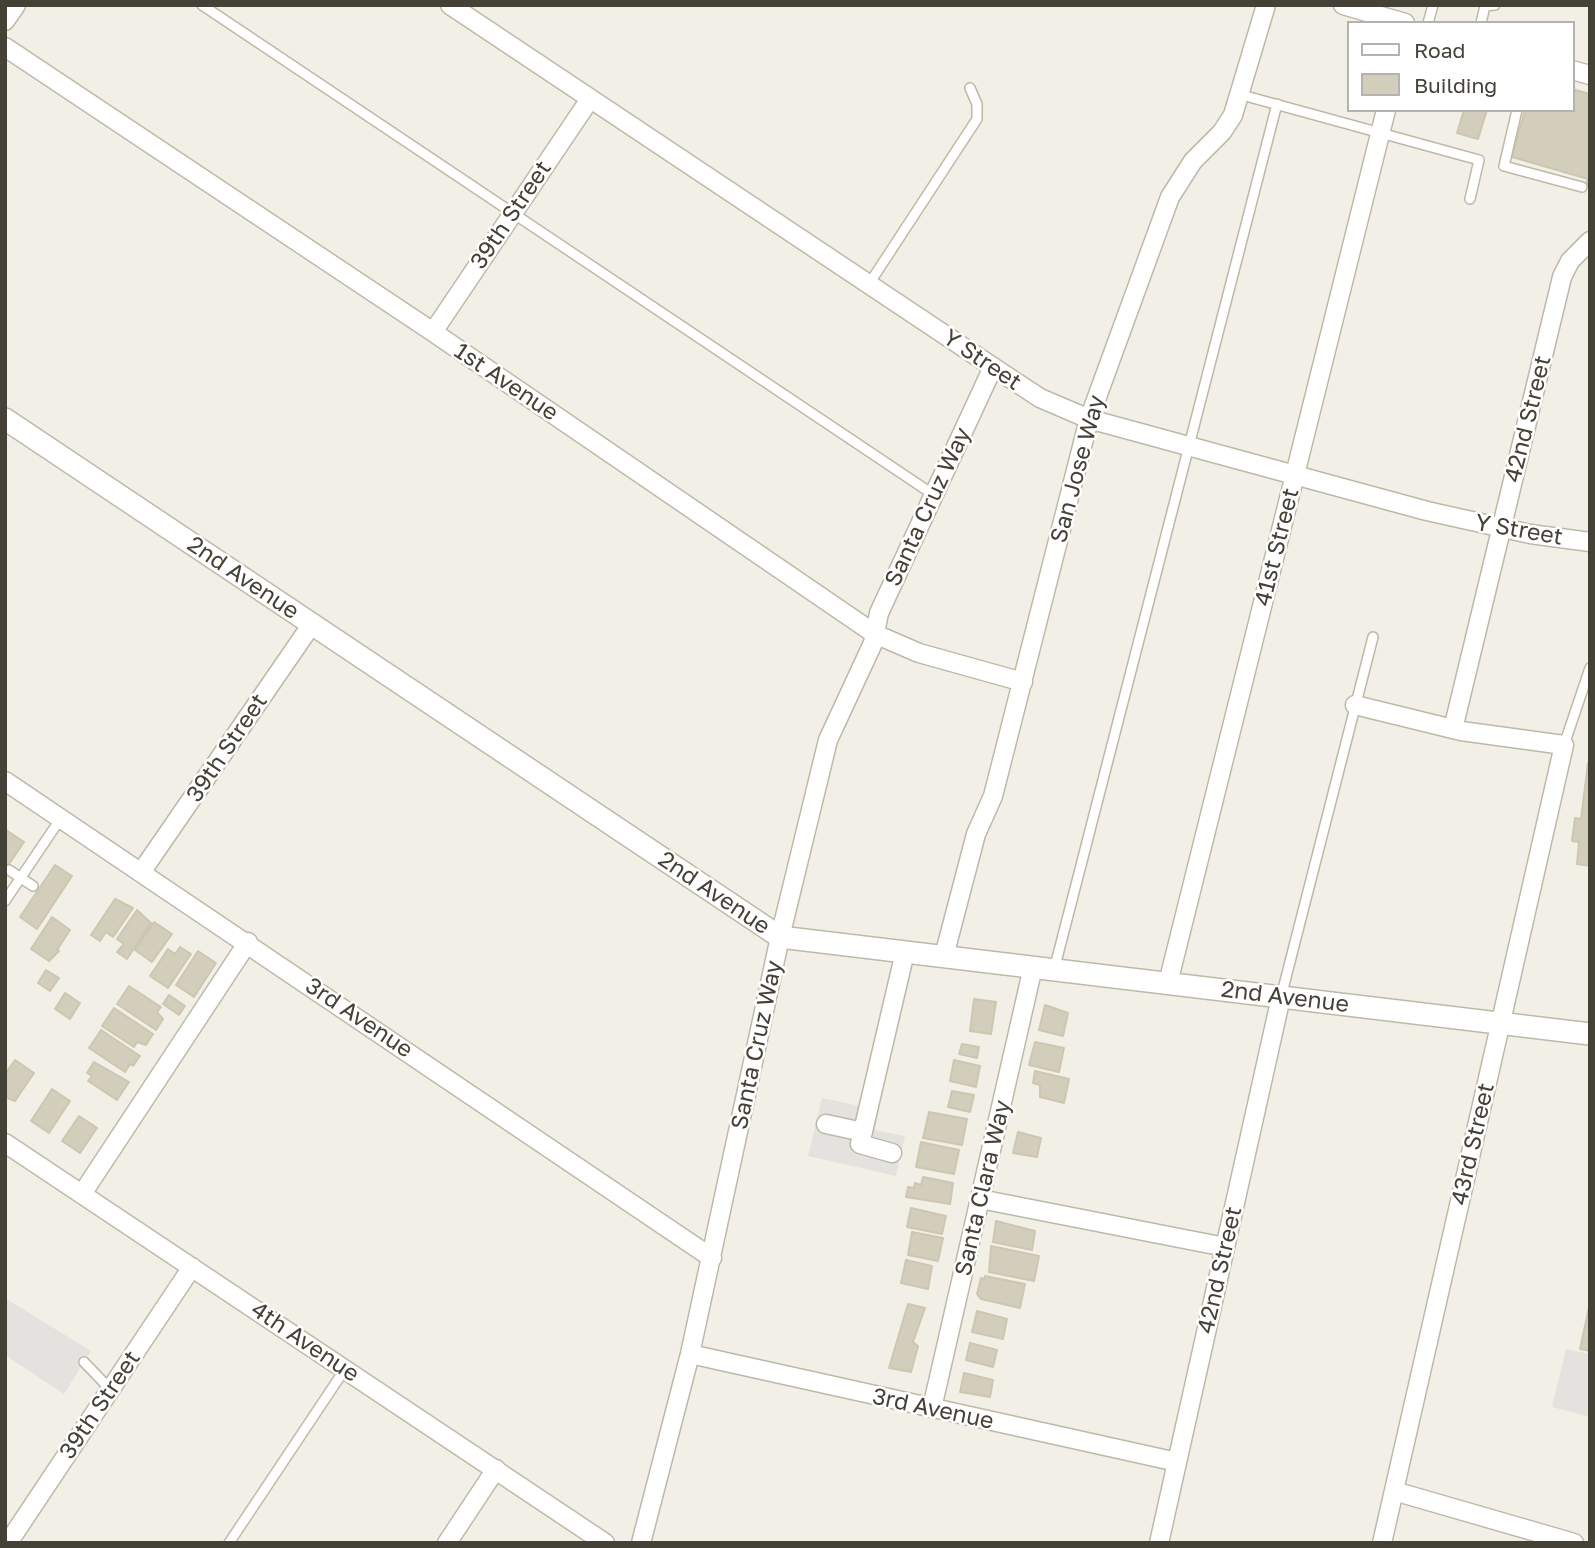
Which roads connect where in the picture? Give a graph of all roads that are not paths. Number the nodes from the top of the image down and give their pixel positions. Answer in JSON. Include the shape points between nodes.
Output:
{"nodes":[{"id":1,"x":16,"y":5,"type":"edge"},
{"id":2,"x":202,"y":5,"type":"edge"},
{"id":3,"x":450,"y":5,"type":"edge"},
{"id":4,"x":1266,"y":5,"type":"edge"},
{"id":5,"x":1343,"y":5,"type":"edge"},
{"id":6,"x":1495,"y":5,"type":"edge"},
{"id":7,"x":5,"y":21,"type":"edge"},
{"id":8,"x":1398,"y":21,"type":"edge"},
{"id":9,"x":1481,"y":21,"type":"edge"},
{"id":10,"x":5,"y":47,"type":"edge"},
{"id":11,"x":970,"y":88,"type":"dead end"},
{"id":12,"x":1242,"y":95,"type":"junction"},
{"id":13,"x":590,"y":99,"type":"junction"},
{"id":14,"x":1277,"y":104,"type":"junction"},
{"id":15,"x":1385,"y":112,"type":"edge"},
{"id":16,"x":1517,"y":112,"type":"edge"},
{"id":17,"x":1380,"y":133,"type":"junction"},
{"id":18,"x":1582,"y":187,"type":"dead end"},
{"id":19,"x":1470,"y":199,"type":"dead end"},
{"id":20,"x":512,"y":212,"type":"junction"},
{"id":21,"x":1590,"y":241,"type":"edge"},
{"id":22,"x":869,"y":284,"type":"junction"},
{"id":23,"x":433,"y":332,"type":"junction"},
{"id":24,"x":993,"y":367,"type":"junction"},
{"id":25,"x":5,"y":419,"type":"edge"},
{"id":26,"x":1089,"y":419,"type":"junction"},
{"id":27,"x":1189,"y":446,"type":"junction"},
{"id":28,"x":1295,"y":475,"type":"junction"},
{"id":29,"x":934,"y":495,"type":"junction"},
{"id":30,"x":1502,"y":529,"type":"junction"},
{"id":31,"x":1590,"y":542,"type":"edge"},
{"id":32,"x":312,"y":624,"type":"junction"},
{"id":33,"x":875,"y":634,"type":"junction"},
{"id":34,"x":1373,"y":637,"type":"dead end"},
{"id":35,"x":1590,"y":668,"type":"edge"},
{"id":36,"x":1023,"y":682,"type":"junction"},
{"id":37,"x":1355,"y":705,"type":"junction"},
{"id":38,"x":1453,"y":729,"type":"junction"},
{"id":39,"x":1564,"y":745,"type":"junction"},
{"id":40,"x":5,"y":780,"type":"edge"},
{"id":41,"x":61,"y":818,"type":"junction"},
{"id":42,"x":9,"y":870,"type":"dead end"},
{"id":43,"x":142,"y":872,"type":"junction"},
{"id":44,"x":21,"y":878,"type":"junction"},
{"id":45,"x":33,"y":886,"type":"dead end"},
{"id":46,"x":5,"y":901,"type":"edge"},
{"id":47,"x":780,"y":937,"type":"junction"},
{"id":48,"x":248,"y":942,"type":"junction"},
{"id":49,"x":905,"y":952,"type":"junction"},
{"id":50,"x":944,"y":956,"type":"junction"},
{"id":51,"x":1044,"y":968,"type":"junction"},
{"id":52,"x":1168,"y":984,"type":"junction"},
{"id":53,"x":1282,"y":997,"type":"junction"},
{"id":54,"x":1501,"y":1023,"type":"junction"},
{"id":55,"x":1590,"y":1034,"type":"edge"},
{"id":56,"x":826,"y":1124,"type":"dead end"},
{"id":57,"x":863,"y":1132,"type":"junction"},
{"id":58,"x":5,"y":1143,"type":"edge"},
{"id":59,"x":892,"y":1153,"type":"dead end"},
{"id":60,"x":82,"y":1194,"type":"junction"},
{"id":61,"x":980,"y":1199,"type":"junction"},
{"id":62,"x":1225,"y":1247,"type":"junction"},
{"id":63,"x":712,"y":1258,"type":"junction"},
{"id":64,"x":192,"y":1267,"type":"junction"},
{"id":65,"x":691,"y":1354,"type":"junction"},
{"id":66,"x":84,"y":1362,"type":"dead end"},
{"id":67,"x":345,"y":1369,"type":"junction"},
{"id":68,"x":110,"y":1390,"type":"junction"},
{"id":69,"x":932,"y":1408,"type":"junction"},
{"id":70,"x":1177,"y":1462,"type":"junction"},
{"id":71,"x":496,"y":1469,"type":"junction"},
{"id":72,"x":1394,"y":1492,"type":"junction"},
{"id":73,"x":8,"y":1543,"type":"edge"},
{"id":74,"x":229,"y":1543,"type":"edge"},
{"id":75,"x":447,"y":1543,"type":"edge"},
{"id":76,"x":605,"y":1543,"type":"edge"},
{"id":77,"x":641,"y":1543,"type":"edge"},
{"id":78,"x":1158,"y":1543,"type":"edge"},
{"id":79,"x":1382,"y":1543,"type":"edge"},
{"id":80,"x":1574,"y":1543,"type":"edge"}],
"edges":[{"from":1,"to":7,"type":"street"},
{"from":2,"to":20,"type":"lane"},
{"from":3,"to":13,"type":"street","name":"Y Street"},
{"from":4,"to":12,"type":"street","name":"San Jose Way"},
{"from":5,"to":8,"type":"street"},
{"from":6,"to":9,"type":"lane","via":[[1485,6]]},
{"from":10,"to":23,"type":"street","name":"1st Avenue"},
{"from":11,"to":22,"type":"lane","via":[[977,119]]},
{"from":12,"to":14,"type":"lane"},
{"from":12,"to":26,"type":"street","name":"San Jose Way","via":[[1222,132],[1193,161],[1170,197]]},
{"from":13,"to":20,"type":"street","name":"39th Street"},
{"from":13,"to":22,"type":"street","name":"Y Street"},
{"from":14,"to":17,"type":"lane"},
{"from":14,"to":27,"type":"lane"},
{"from":15,"to":17,"type":"street","name":"41st Street"},
{"from":16,"to":18,"type":"lane","via":[[1504,166]]},
{"from":17,"to":19,"type":"lane","via":[[1479,160]]},
{"from":17,"to":28,"type":"street","name":"41st Street"},
{"from":20,"to":23,"type":"street","name":"39th Street"},
{"from":20,"to":29,"type":"lane"},
{"from":21,"to":30,"type":"street","name":"42nd Street","via":[[1570,261],[1562,277]]},
{"from":22,"to":24,"type":"street","name":"Y Street"},
{"from":23,"to":33,"type":"street","name":"1st Avenue"},
{"from":24,"to":26,"type":"street","name":"Y Street","via":[[1040,398]]},
{"from":24,"to":29,"type":"street","name":"Santa Cruz Way"},
{"from":25,"to":32,"type":"street","name":"2nd Avenue"},
{"from":26,"to":27,"type":"street","name":"Y Street"},
{"from":26,"to":36,"type":"street","name":"San Jose Way"},
{"from":27,"to":28,"type":"street","name":"Y Street"},
{"from":27,"to":51,"type":"lane"},
{"from":28,"to":30,"type":"street","name":"Y Street"},
{"from":28,"to":52,"type":"street","name":"41st Street"},
{"from":29,"to":33,"type":"street","name":"Santa Cruz Way","via":[[879,613]]},
{"from":30,"to":31,"type":"street","name":"Y Street"},
{"from":30,"to":38,"type":"street","name":"42nd Street"},
{"from":32,"to":43,"type":"street","name":"39th Street"},
{"from":32,"to":47,"type":"street","name":"2nd Avenue"},
{"from":33,"to":36,"type":"street","name":"1st Avenue","via":[[919,653]]},
{"from":33,"to":47,"type":"street","name":"Santa Cruz Way","via":[[828,740]]},
{"from":34,"to":37,"type":"lane"},
{"from":35,"to":39,"type":"lane"},
{"from":36,"to":50,"type":"street","name":"San Jose Way"},
{"from":37,"to":38,"type":"street"},
{"from":37,"to":53,"type":"lane"},
{"from":38,"to":39,"type":"street"},
{"from":39,"to":54,"type":"street","name":"43rd Street"},
{"from":40,"to":41,"type":"street","name":"3rd Avenue"},
{"from":41,"to":43,"type":"street","name":"3rd Avenue"},
{"from":41,"to":44,"type":"lane"},
{"from":42,"to":44,"type":"lane"},
{"from":43,"to":48,"type":"street","name":"3rd Avenue"},
{"from":44,"to":45,"type":"lane"},
{"from":44,"to":46,"type":"lane"},
{"from":47,"to":49,"type":"street","name":"2nd Avenue"},
{"from":47,"to":63,"type":"street","name":"Santa Cruz Way"},
{"from":48,"to":60,"type":"street"},
{"from":48,"to":63,"type":"street","name":"3rd Avenue"},
{"from":49,"to":50,"type":"street","name":"2nd Avenue"},
{"from":49,"to":57,"type":"street"},
{"from":50,"to":51,"type":"street","name":"2nd Avenue"},
{"from":51,"to":52,"type":"street","name":"2nd Avenue"},
{"from":51,"to":61,"type":"street","name":"Santa Clara Way"},
{"from":52,"to":53,"type":"street","name":"2nd Avenue"},
{"from":53,"to":54,"type":"street","name":"2nd Avenue"},
{"from":53,"to":62,"type":"street","name":"42nd Street"},
{"from":54,"to":55,"type":"street","name":"2nd Avenue"},
{"from":54,"to":72,"type":"street","name":"43rd Street"},
{"from":56,"to":57,"type":"street"},
{"from":57,"to":59,"type":"street","via":[[860,1144]]},
{"from":58,"to":60,"type":"street","name":"4th Avenue"},
{"from":60,"to":64,"type":"street","name":"4th Avenue"},
{"from":61,"to":62,"type":"street"},
{"from":61,"to":69,"type":"street","name":"Santa Clara Way"},
{"from":62,"to":70,"type":"street","name":"42nd Street"},
{"from":63,"to":65,"type":"street","name":"Santa Cruz Way"},
{"from":64,"to":67,"type":"street","name":"4th Avenue"},
{"from":64,"to":68,"type":"street","name":"39th Street"},
{"from":65,"to":69,"type":"street","name":"3rd Avenue"},
{"from":65,"to":77,"type":"street","name":"Santa Cruz Way"},
{"from":66,"to":68,"type":"lane"},
{"from":67,"to":71,"type":"street","name":"4th Avenue"},
{"from":67,"to":74,"type":"lane"},
{"from":68,"to":73,"type":"street","name":"39th Street"},
{"from":69,"to":70,"type":"street","name":"3rd Avenue"},
{"from":70,"to":78,"type":"street","name":"42nd Street"},
{"from":71,"to":75,"type":"street"},
{"from":71,"to":76,"type":"street","name":"4th Avenue"},
{"from":72,"to":79,"type":"street","name":"43rd Street"},
{"from":72,"to":80,"type":"street"}]}
